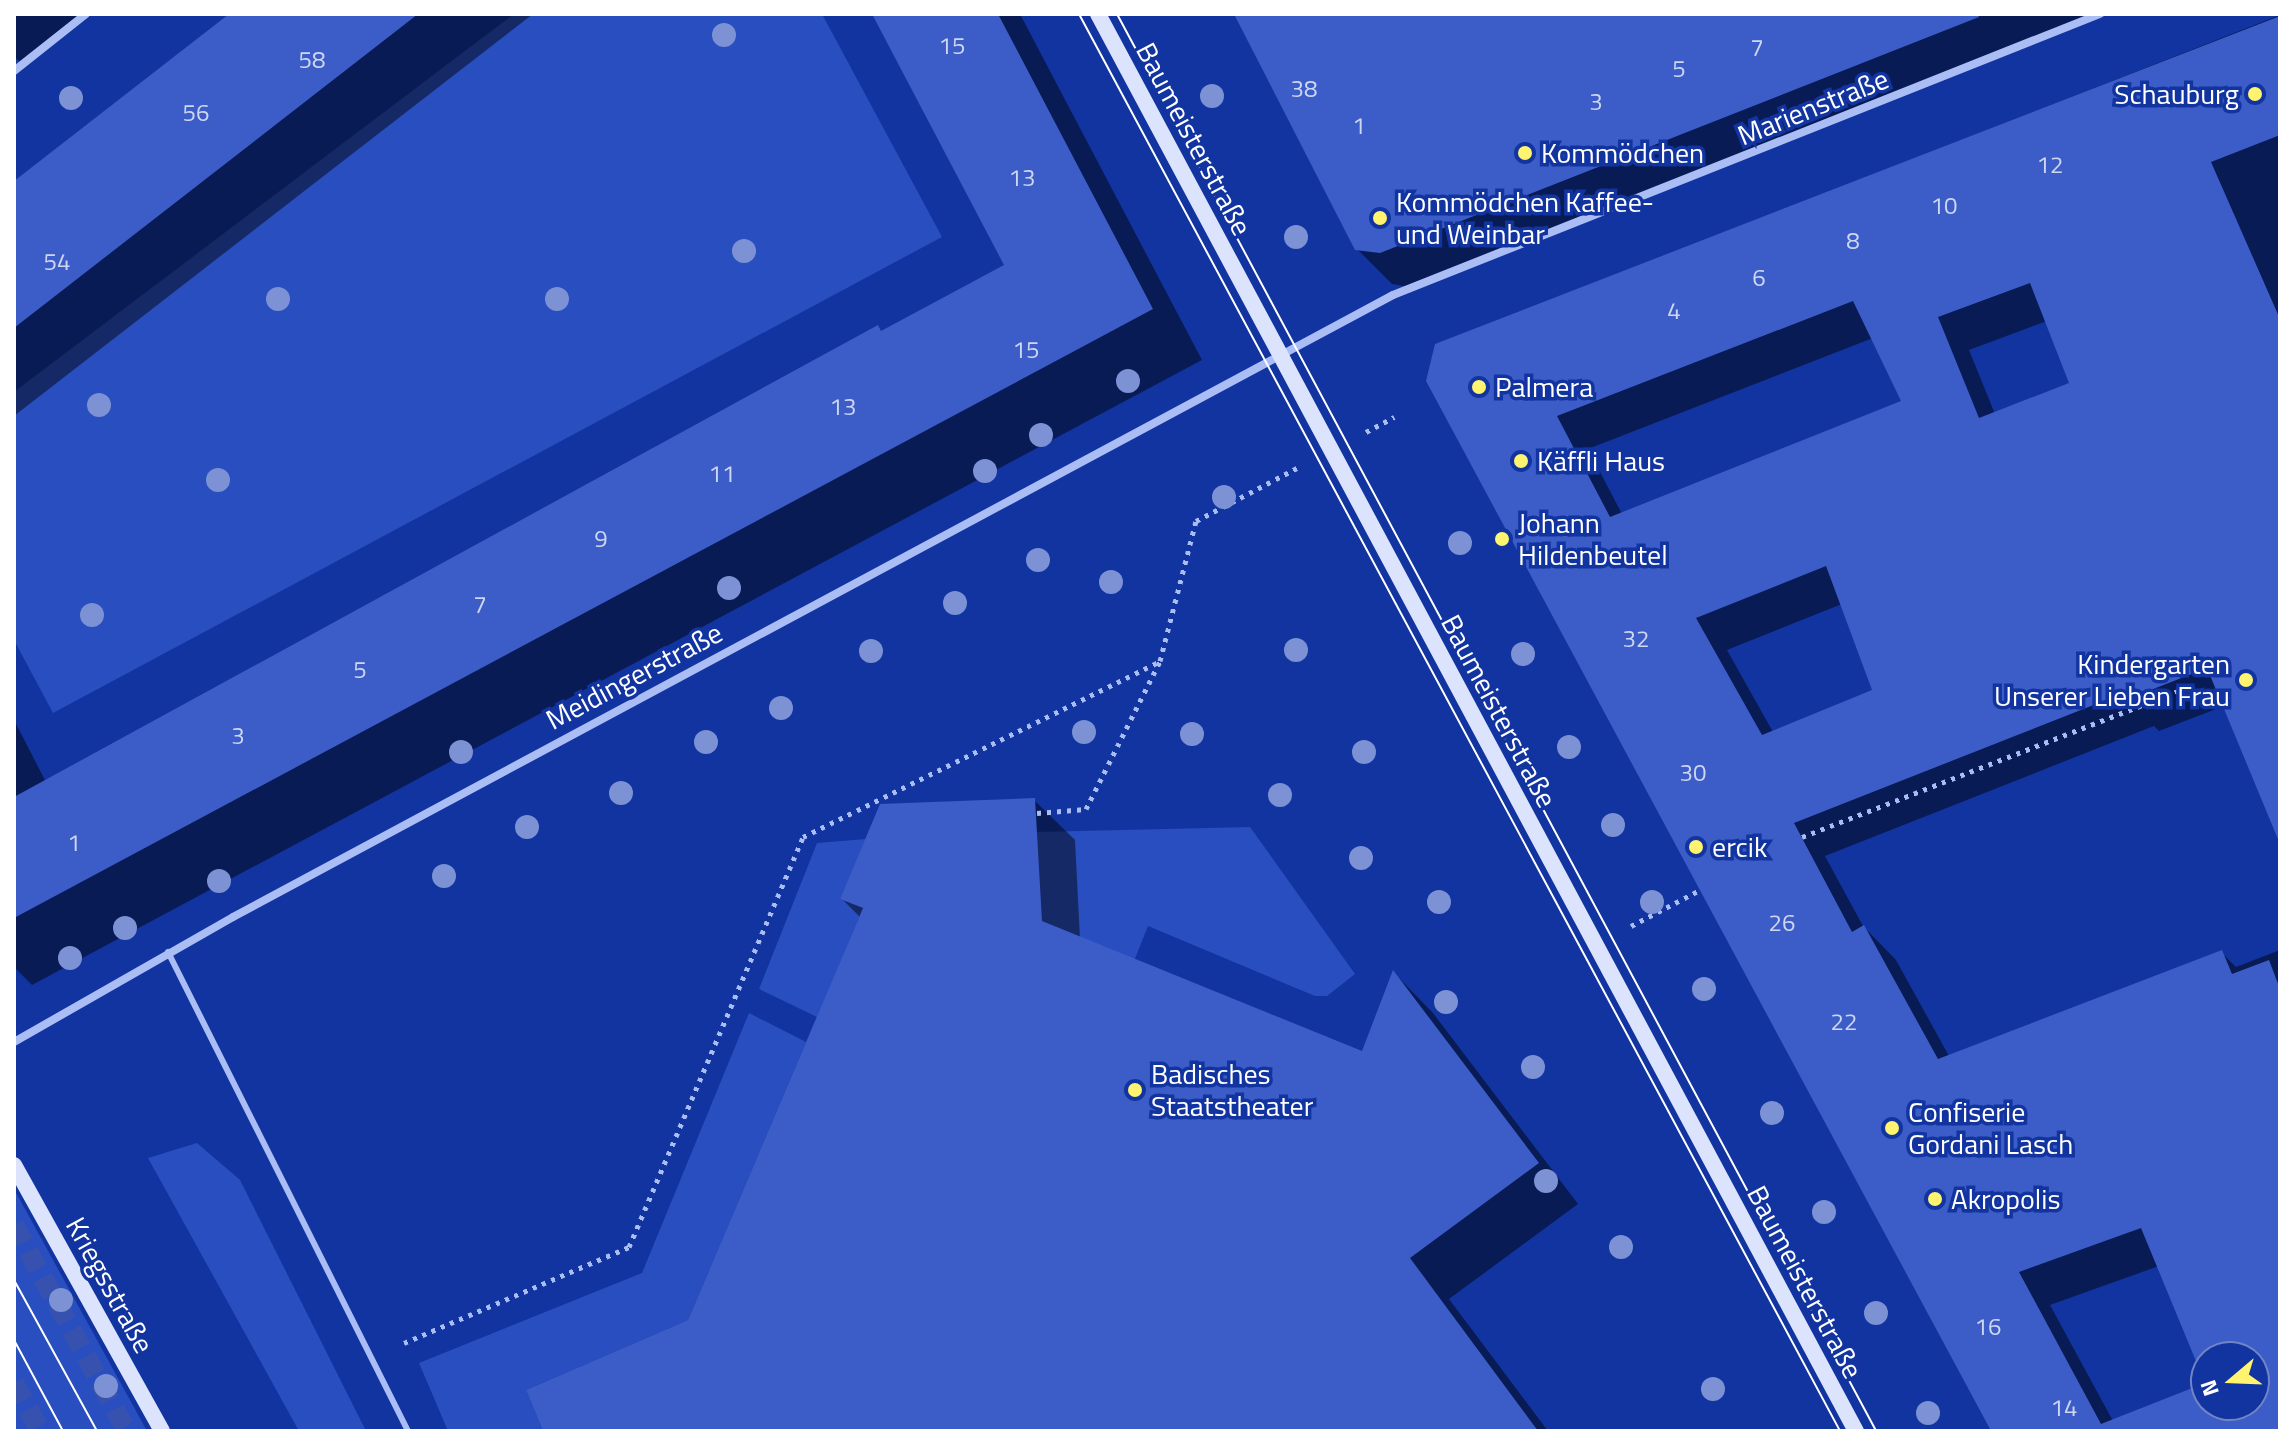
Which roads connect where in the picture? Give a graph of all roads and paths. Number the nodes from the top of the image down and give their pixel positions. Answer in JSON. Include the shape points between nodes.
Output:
{"nodes":[{"id":1,"x":86,"y":14,"type":"edge"},
{"id":2,"x":1098,"y":14,"type":"edge"},
{"id":3,"x":2100,"y":14,"type":"edge"},
{"id":4,"x":14,"y":71,"type":"edge"},
{"id":5,"x":1278,"y":354,"type":"junction"},
{"id":6,"x":1196,"y":521,"type":"dead end"},
{"id":7,"x":1160,"y":661,"type":"junction"},
{"id":8,"x":2194,"y":685,"type":"dead end"},
{"id":9,"x":1037,"y":813,"type":"dead end"},
{"id":10,"x":1802,"y":837,"type":"dead end"},
{"id":11,"x":1700,"y":890,"type":"dead end"},
{"id":12,"x":1594,"y":945,"type":"junction"},
{"id":13,"x":168,"y":952,"type":"junction"},
{"id":14,"x":14,"y":1042,"type":"edge"},
{"id":15,"x":14,"y":1165,"type":"edge"},
{"id":16,"x":373,"y":1356,"type":"junction"},
{"id":17,"x":162,"y":1431,"type":"edge"},
{"id":18,"x":408,"y":1431,"type":"edge"},
{"id":19,"x":1856,"y":1431,"type":"edge"}],
"edges":[{"from":1,"to":4,"type":"street"},
{"from":2,"to":5,"type":"street","name":"Baumeisterstraße"},
{"from":3,"to":5,"type":"street","name":"Marienstraße","via":[[1393,295]]},
{"from":5,"to":12,"type":"street","name":"Baumeisterstraße"},
{"from":5,"to":13,"type":"street","name":"Meidingerstraße"},
{"from":6,"to":7,"type":"path"},
{"from":7,"to":9,"type":"path","via":[[1086,809]]},
{"from":7,"to":16,"type":"path","via":[[803,837],[629,1247]]},
{"from":8,"to":10,"type":"path"},
{"from":11,"to":12,"type":"path"},
{"from":12,"to":19,"type":"street","name":"Baumeisterstraße"},
{"from":13,"to":14,"type":"street","name":"Meidingerstraße"},
{"from":13,"to":16,"type":"lane"},
{"from":15,"to":17,"type":"street","name":"Kriegsstraße"},
{"from":16,"to":18,"type":"lane"}]}
